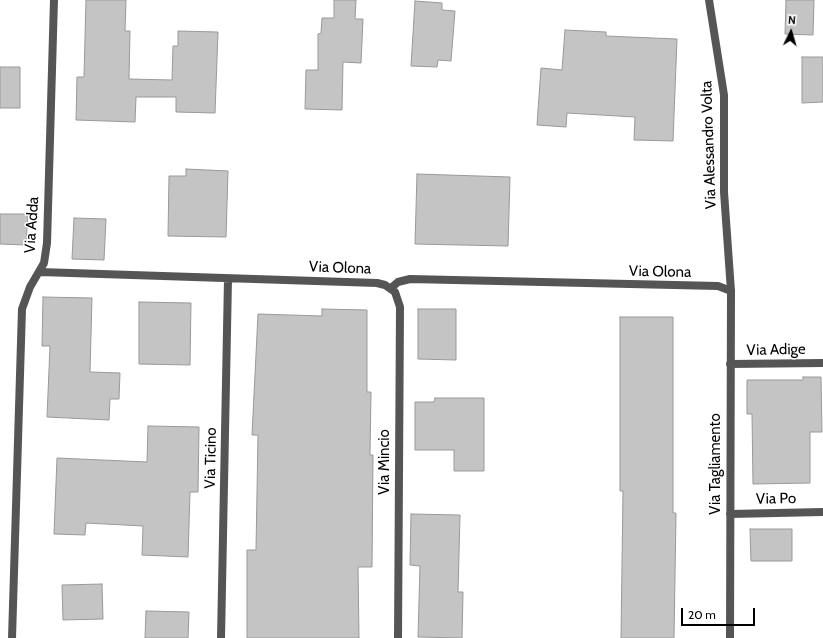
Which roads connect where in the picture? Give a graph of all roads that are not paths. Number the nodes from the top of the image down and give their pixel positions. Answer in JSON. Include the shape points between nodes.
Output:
{"nodes":[{"id":1,"x":54,"y":0,"type":"edge"},
{"id":2,"x":709,"y":0,"type":"edge"},
{"id":3,"x":40,"y":272,"type":"junction"},
{"id":4,"x":228,"y":279,"type":"junction"},
{"id":5,"x":391,"y":288,"type":"junction"},
{"id":6,"x":731,"y":290,"type":"junction"},
{"id":7,"x":823,"y":363,"type":"edge"},
{"id":8,"x":730,"y":364,"type":"junction"},
{"id":9,"x":823,"y":512,"type":"edge"},
{"id":10,"x":730,"y":514,"type":"junction"},
{"id":11,"x":12,"y":638,"type":"edge"},
{"id":12,"x":222,"y":638,"type":"edge"},
{"id":13,"x":398,"y":638,"type":"edge"},
{"id":14,"x":730,"y":638,"type":"edge"}],
"edges":[{"from":1,"to":3,"type":"street","name":"Via Adda","via":[[47,243]]},
{"from":2,"to":6,"type":"street","name":"Via Alessandro Volta","via":[[724,95],[724,192]]},
{"from":3,"to":4,"type":"street","name":"Via Olona"},
{"from":3,"to":11,"type":"street","name":"Via Adda","via":[[30,287],[22,309]]},
{"from":4,"to":5,"type":"street","name":"Via Olona","via":[[377,283]]},
{"from":4,"to":12,"type":"street","name":"Via Ticino"},
{"from":5,"to":6,"type":"street","name":"Via Olona","via":[[398,282],[410,279],[718,286]]},
{"from":5,"to":13,"type":"street","name":"Via Mincio","via":[[398,297],[400,307]]},
{"from":6,"to":8,"type":"street","name":"Via Tagliamento"},
{"from":7,"to":8,"type":"street","name":"Via Adige"},
{"from":8,"to":10,"type":"street","name":"Via Tagliamento"},
{"from":9,"to":10,"type":"street","name":"Via Po"},
{"from":10,"to":14,"type":"street","name":"Via Tagliamento"}]}
